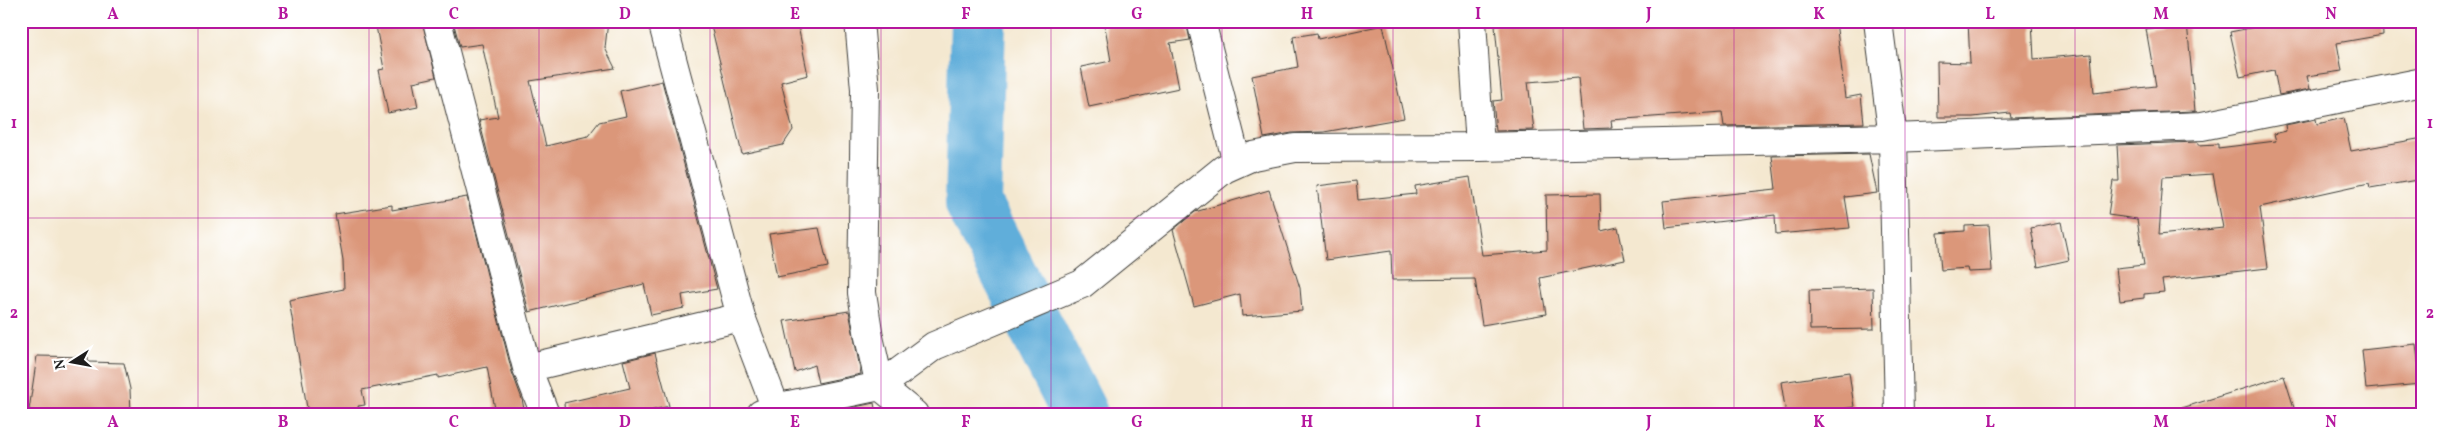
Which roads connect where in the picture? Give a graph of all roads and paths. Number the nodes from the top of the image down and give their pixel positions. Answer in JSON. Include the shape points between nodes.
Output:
{"nodes":[{"id":1,"x":437,"y":21,"type":"edge"},
{"id":2,"x":662,"y":21,"type":"edge"},
{"id":3,"x":858,"y":21,"type":"edge"},
{"id":4,"x":1201,"y":21,"type":"edge"},
{"id":5,"x":1472,"y":21,"type":"edge"},
{"id":6,"x":1878,"y":21,"type":"edge"},
{"id":7,"x":2423,"y":82,"type":"edge"},
{"id":8,"x":1893,"y":138,"type":"junction"},
{"id":9,"x":1480,"y":147,"type":"junction"},
{"id":10,"x":1238,"y":163,"type":"junction"},
{"id":11,"x":741,"y":317,"type":"junction"},
{"id":12,"x":527,"y":368,"type":"junction"},
{"id":13,"x":880,"y":386,"type":"junction"},
{"id":14,"x":772,"y":412,"type":"edge"},
{"id":15,"x":546,"y":414,"type":"edge"},
{"id":16,"x":914,"y":414,"type":"edge"},
{"id":17,"x":1899,"y":414,"type":"edge"}],
"edges":[{"from":1,"to":12,"type":"street"},
{"from":2,"to":11,"type":"street"},
{"from":3,"to":13,"type":"street","via":[[865,88],[862,293]]},
{"from":4,"to":10,"type":"street"},
{"from":5,"to":9,"type":"street"},
{"from":6,"to":8,"type":"street"},
{"from":7,"to":8,"type":"street","via":[[2202,126]]},
{"from":8,"to":9,"type":"street"},
{"from":8,"to":17,"type":"street"},
{"from":9,"to":10,"type":"street","via":[[1295,148],[1253,156]]},
{"from":10,"to":13,"type":"street","via":[[1224,169],[1082,284],[934,346]]},
{"from":11,"to":12,"type":"street"},
{"from":11,"to":14,"type":"street"},
{"from":12,"to":15,"type":"street"},
{"from":13,"to":14,"type":"street"},
{"from":13,"to":16,"type":"street"}]}
